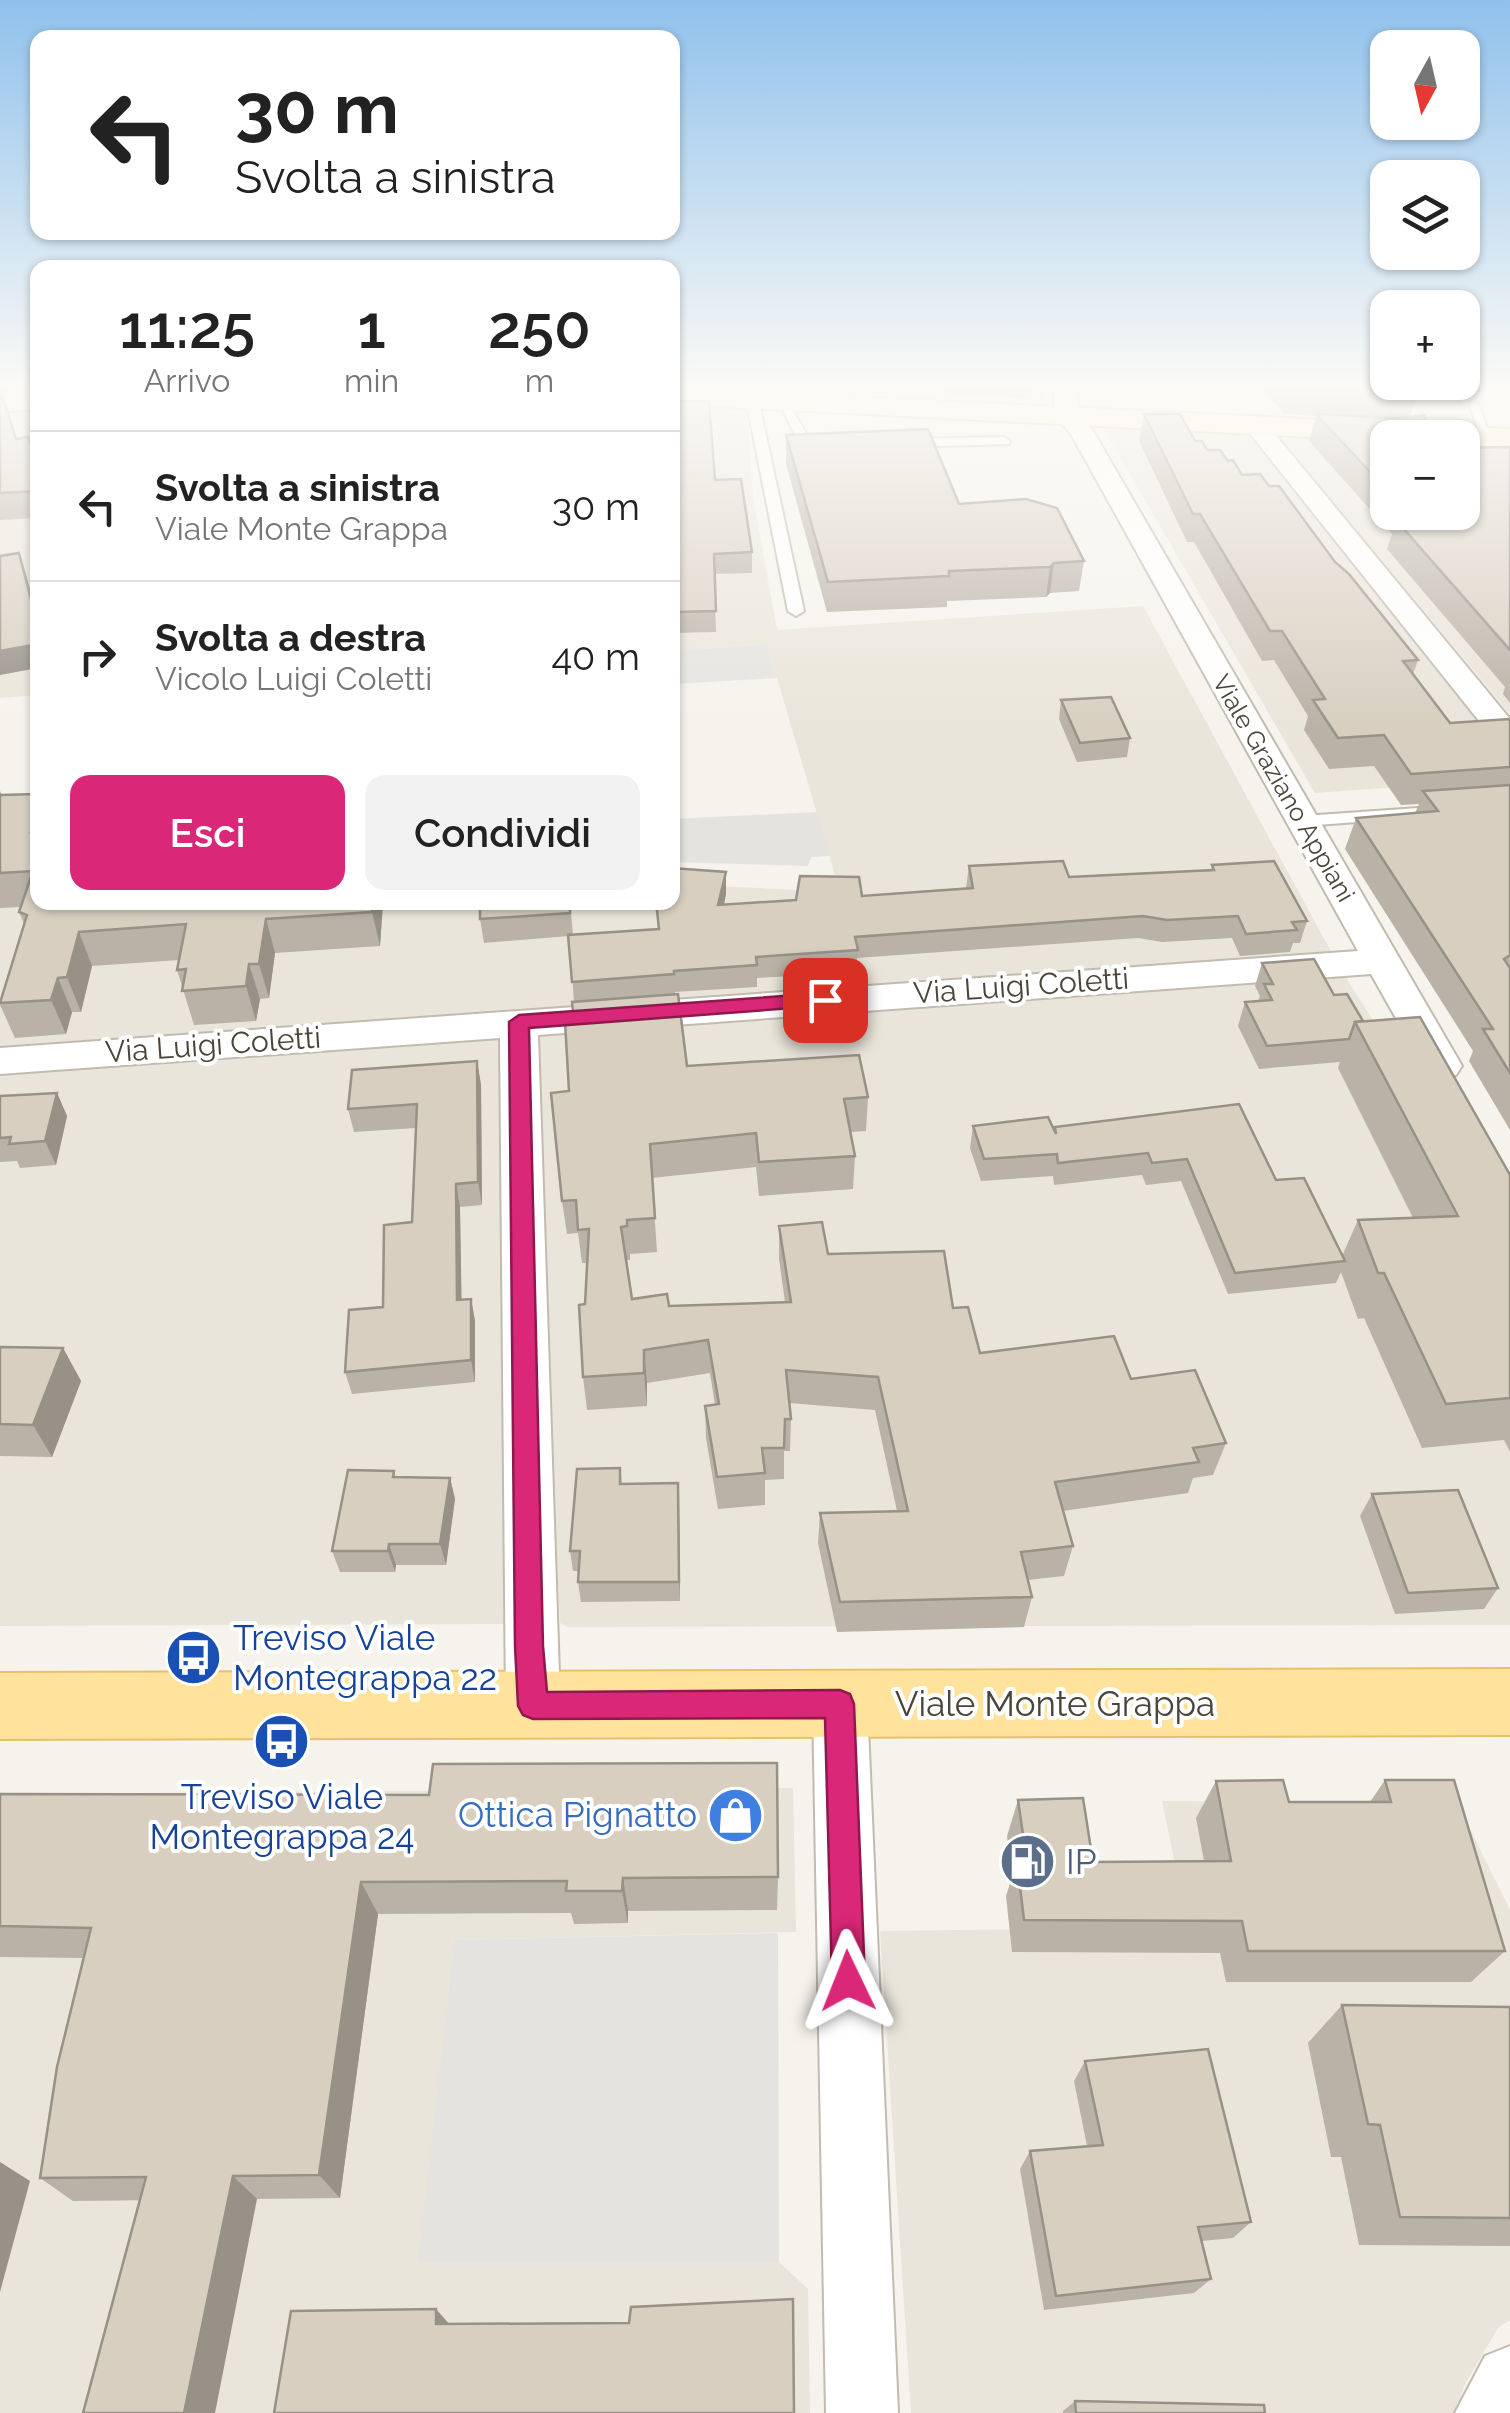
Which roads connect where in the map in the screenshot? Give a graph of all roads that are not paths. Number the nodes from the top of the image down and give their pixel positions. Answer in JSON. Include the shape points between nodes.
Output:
{"nodes":[{"id":1,"x":780,"y":501,"type":"edge"},
{"id":2,"x":1121,"y":501,"type":"edge"},
{"id":3,"x":1317,"y":501,"type":"edge"},
{"id":4,"x":796,"y":611,"type":"dead end"},
{"id":5,"x":1510,"y":739,"type":"edge"},
{"id":6,"x":1472,"y":809,"type":"edge"},
{"id":7,"x":1303,"y":821,"type":"junction"},
{"id":8,"x":1383,"y":961,"type":"junction"},
{"id":9,"x":519,"y":1022,"type":"junction"},
{"id":10,"x":0,"y":1060,"type":"edge"},
{"id":11,"x":1461,"y":1100,"type":"edge"},
{"id":12,"x":1510,"y":1702,"type":"edge"},
{"id":13,"x":840,"y":1704,"type":"junction"},
{"id":14,"x":0,"y":1706,"type":"edge"},
{"id":15,"x":533,"y":1706,"type":"junction"},
{"id":16,"x":1510,"y":2381,"type":"edge"},
{"id":17,"x":862,"y":2413,"type":"edge"},
{"id":18,"x":1491,"y":2413,"type":"edge"}],
"edges":[{"from":1,"to":4,"type":"lane"},
{"from":2,"to":7,"type":"street","name":"Viale Graziano Appiani"},
{"from":3,"to":5,"type":"street"},
{"from":6,"to":7,"type":"lane"},
{"from":7,"to":8,"type":"street","name":"Viale Graziano Appiani"},
{"from":8,"to":9,"type":"street","name":"Via Luigi Coletti"},
{"from":8,"to":11,"type":"street","name":"Viale Graziano Appiani"},
{"from":9,"to":10,"type":"street","name":"Via Luigi Coletti"},
{"from":9,"to":15,"type":"street"},
{"from":12,"to":13,"type":"main road","name":"Viale Monte Grappa"},
{"from":13,"to":15,"type":"main road","name":"Viale Monte Grappa"},
{"from":13,"to":17,"type":"street"},
{"from":14,"to":15,"type":"main road","name":"Viale Monte Grappa"},
{"from":16,"to":18,"type":"street"}]}
